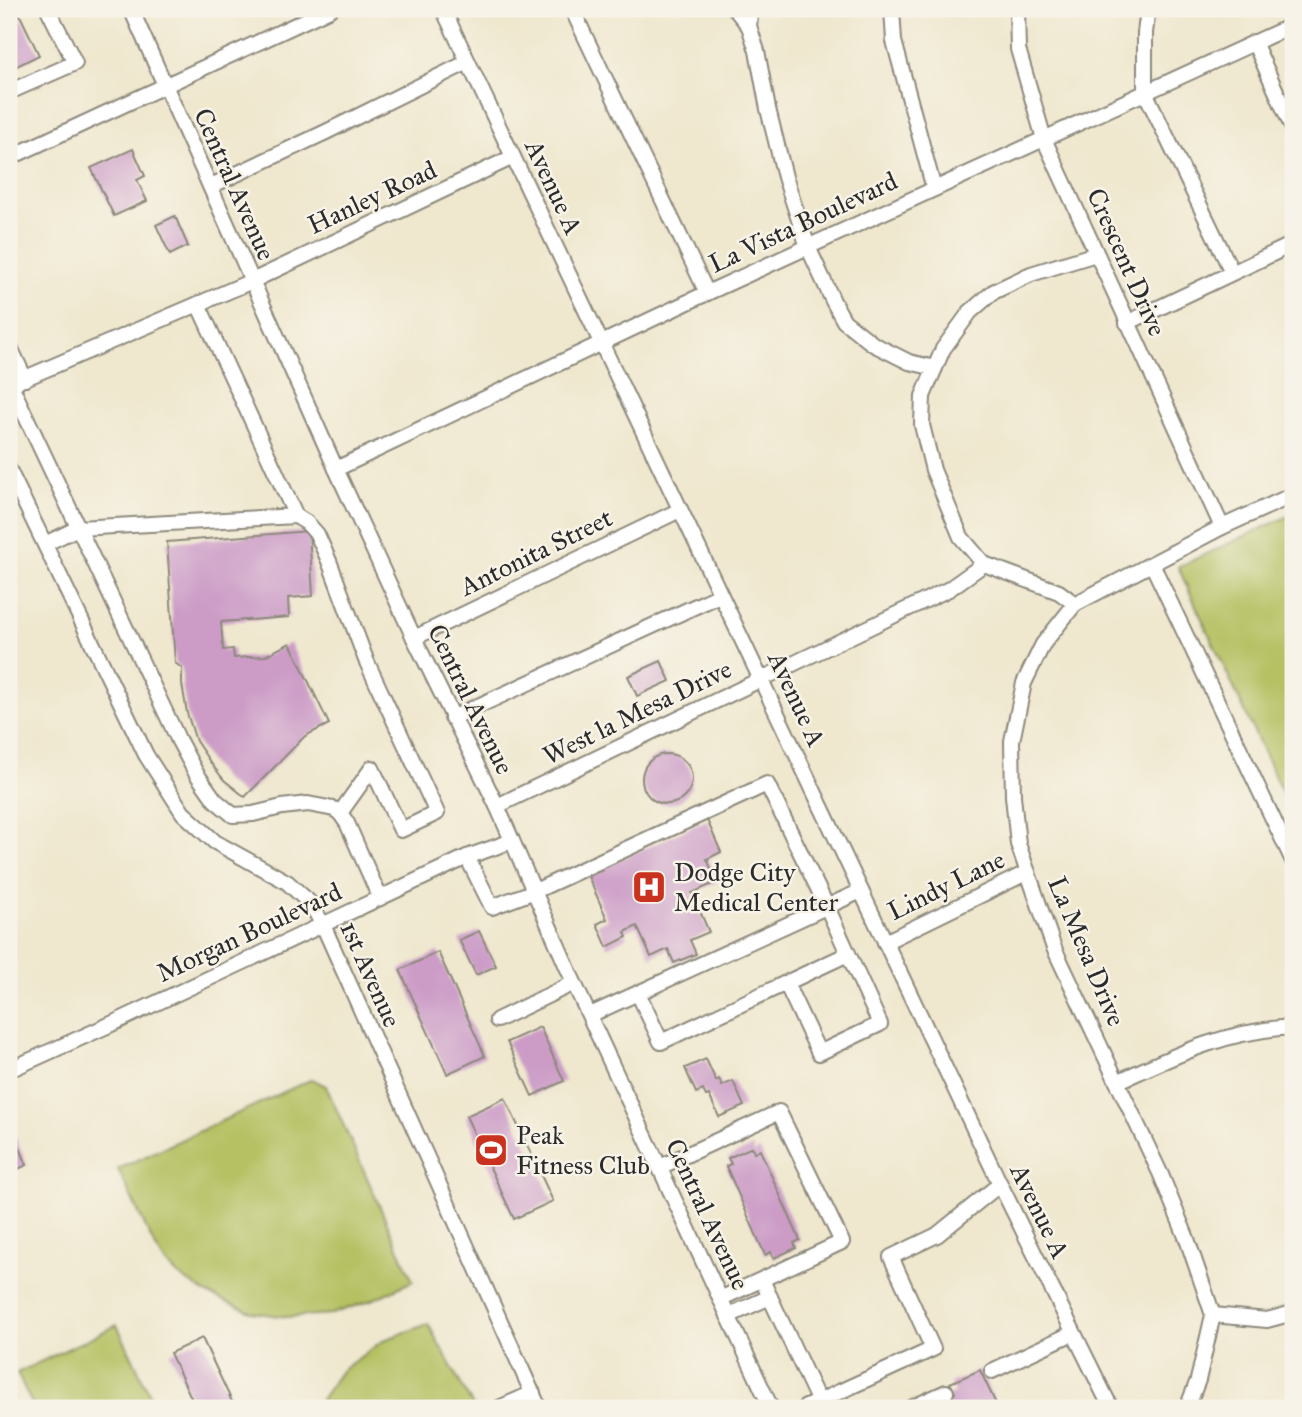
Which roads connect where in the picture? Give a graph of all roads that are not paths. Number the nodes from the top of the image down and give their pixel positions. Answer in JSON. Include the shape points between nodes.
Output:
{"nodes":[{"id":1,"x":48,"y":9,"type":"edge"},
{"id":2,"x":131,"y":9,"type":"edge"},
{"id":3,"x":330,"y":9,"type":"edge"},
{"id":4,"x":443,"y":9,"type":"edge"},
{"id":5,"x":572,"y":9,"type":"edge"},
{"id":6,"x":735,"y":9,"type":"edge"},
{"id":7,"x":751,"y":9,"type":"edge"},
{"id":8,"x":892,"y":9,"type":"edge"},
{"id":9,"x":1017,"y":9,"type":"edge"},
{"id":10,"x":1148,"y":9,"type":"edge"},
{"id":11,"x":1293,"y":25,"type":"edge"},
{"id":12,"x":750,"y":26,"type":"junction"},
{"id":13,"x":1254,"y":42,"type":"junction"},
{"id":14,"x":468,"y":62,"type":"junction"},
{"id":15,"x":163,"y":85,"type":"junction"},
{"id":16,"x":9,"y":92,"type":"edge"},
{"id":17,"x":1145,"y":92,"type":"junction"},
{"id":18,"x":1293,"y":129,"type":"edge"},
{"id":19,"x":1044,"y":139,"type":"junction"},
{"id":20,"x":513,"y":157,"type":"junction"},
{"id":21,"x":9,"y":158,"type":"edge"},
{"id":22,"x":211,"y":186,"type":"junction"},
{"id":23,"x":934,"y":189,"type":"junction"},
{"id":24,"x":1293,"y":244,"type":"edge"},
{"id":25,"x":808,"y":247,"type":"junction"},
{"id":26,"x":1096,"y":254,"type":"junction"},
{"id":27,"x":1232,"y":272,"type":"junction"},
{"id":28,"x":252,"y":281,"type":"junction"},
{"id":29,"x":707,"y":293,"type":"junction"},
{"id":30,"x":198,"y":304,"type":"junction"},
{"id":31,"x":1127,"y":323,"type":"junction"},
{"id":32,"x":601,"y":343,"type":"junction"},
{"id":33,"x":9,"y":345,"type":"edge"},
{"id":34,"x":935,"y":368,"type":"junction"},
{"id":35,"x":25,"y":379,"type":"junction"},
{"id":36,"x":10,"y":385,"type":"edge"},
{"id":37,"x":336,"y":469,"type":"junction"},
{"id":38,"x":9,"y":470,"type":"edge"},
{"id":39,"x":1293,"y":495,"type":"edge"},
{"id":40,"x":680,"y":510,"type":"junction"},
{"id":41,"x":296,"y":516,"type":"junction"},
{"id":42,"x":1222,"y":527,"type":"junction"},
{"id":43,"x":78,"y":528,"type":"junction"},
{"id":44,"x":45,"y":544,"type":"junction"},
{"id":45,"x":984,"y":564,"type":"junction"},
{"id":46,"x":1152,"y":564,"type":"junction"},
{"id":47,"x":720,"y":595,"type":"junction"},
{"id":48,"x":1075,"y":604,"type":"junction"},
{"id":49,"x":414,"y":638,"type":"junction"},
{"id":50,"x":761,"y":680,"type":"junction"},
{"id":51,"x":453,"y":718,"type":"junction"},
{"id":52,"x":497,"y":806,"type":"junction"},
{"id":53,"x":340,"y":813,"type":"junction"},
{"id":54,"x":512,"y":841,"type":"junction"},
{"id":55,"x":467,"y":857,"type":"junction"},
{"id":56,"x":1293,"y":861,"type":"edge"},
{"id":57,"x":1028,"y":872,"type":"junction"},
{"id":58,"x":535,"y":891,"type":"junction"},
{"id":59,"x":861,"y":891,"type":"junction"},
{"id":60,"x":380,"y":898,"type":"junction"},
{"id":61,"x":827,"y":907,"type":"junction"},
{"id":62,"x":323,"y":925,"type":"junction"},
{"id":63,"x":885,"y":942,"type":"junction"},
{"id":64,"x":848,"y":954,"type":"junction"},
{"id":65,"x":575,"y":983,"type":"junction"},
{"id":66,"x":786,"y":983,"type":"junction"},
{"id":67,"x":638,"y":993,"type":"junction"},
{"id":68,"x":590,"y":1015,"type":"junction"},
{"id":69,"x":497,"y":1020,"type":"dead end"},
{"id":70,"x":1293,"y":1027,"type":"edge"},
{"id":71,"x":9,"y":1070,"type":"edge"},
{"id":72,"x":1117,"y":1082,"type":"junction"},
{"id":73,"x":660,"y":1167,"type":"junction"},
{"id":74,"x":1000,"y":1184,"type":"junction"},
{"id":75,"x":762,"y":1280,"type":"junction"},
{"id":76,"x":770,"y":1297,"type":"junction"},
{"id":77,"x":720,"y":1299,"type":"junction"},
{"id":78,"x":1293,"y":1313,"type":"edge"},
{"id":79,"x":1213,"y":1315,"type":"junction"},
{"id":80,"x":728,"y":1316,"type":"junction"},
{"id":81,"x":1073,"y":1333,"type":"junction"},
{"id":82,"x":992,"y":1371,"type":"dead end"},
{"id":83,"x":946,"y":1392,"type":"dead end"},
{"id":84,"x":533,"y":1393,"type":"junction"},
{"id":85,"x":819,"y":1402,"type":"junction"},
{"id":86,"x":499,"y":1408,"type":"edge"},
{"id":87,"x":539,"y":1408,"type":"edge"},
{"id":88,"x":771,"y":1408,"type":"edge"},
{"id":89,"x":804,"y":1408,"type":"edge"},
{"id":90,"x":911,"y":1408,"type":"edge"},
{"id":91,"x":1111,"y":1408,"type":"edge"},
{"id":92,"x":1188,"y":1408,"type":"edge"}],
"edges":[{"from":1,"to":16,"type":"street","via":[[75,63]]},
{"from":2,"to":15,"type":"street","name":"Central Avenue"},
{"from":3,"to":15,"type":"street"},
{"from":4,"to":14,"type":"street","name":"Avenue A"},
{"from":5,"to":29,"type":"street"},
{"from":6,"to":12,"type":"street"},
{"from":7,"to":12,"type":"street"},
{"from":8,"to":23,"type":"street","via":[[894,41]]},
{"from":9,"to":19,"type":"street","name":"Crescent Drive","via":[[1018,49]]},
{"from":10,"to":17,"type":"street"},
{"from":11,"to":13,"type":"street","name":"La Vista Boulevard"},
{"from":12,"to":25,"type":"street","via":[[785,177]]},
{"from":13,"to":17,"type":"street","name":"La Vista Boulevard"},
{"from":13,"to":18,"type":"street"},
{"from":14,"to":20,"type":"street","name":"Avenue A"},
{"from":14,"to":22,"type":"street"},
{"from":15,"to":21,"type":"street"},
{"from":15,"to":22,"type":"street","name":"Central Avenue"},
{"from":17,"to":19,"type":"street","name":"La Vista Boulevard"},
{"from":17,"to":27,"type":"street"},
{"from":19,"to":23,"type":"street","name":"La Vista Boulevard"},
{"from":19,"to":26,"type":"street","name":"Crescent Drive"},
{"from":20,"to":28,"type":"street","name":"Hanley Road"},
{"from":20,"to":32,"type":"street","name":"Avenue A"},
{"from":22,"to":28,"type":"street","name":"Central Avenue"},
{"from":23,"to":25,"type":"street","name":"La Vista Boulevard"},
{"from":24,"to":27,"type":"street"},
{"from":25,"to":29,"type":"street","name":"La Vista Boulevard"},
{"from":25,"to":34,"type":"street","via":[[845,321],[873,344],[909,362]]},
{"from":26,"to":31,"type":"street","name":"Crescent Drive"},
{"from":26,"to":34,"type":"street","via":[[1031,274],[993,292],[970,312]]},
{"from":27,"to":31,"type":"street"},
{"from":28,"to":30,"type":"street","name":"Hanley Road"},
{"from":28,"to":37,"type":"street","name":"Central Avenue"},
{"from":29,"to":32,"type":"street","name":"La Vista Boulevard"},
{"from":30,"to":35,"type":"street","name":"Hanley Road"},
{"from":30,"to":41,"type":"street"},
{"from":31,"to":42,"type":"street","name":"Crescent Drive"},
{"from":32,"to":37,"type":"street","name":"La Vista Boulevard"},
{"from":32,"to":40,"type":"street","name":"Avenue A"},
{"from":33,"to":35,"type":"street"},
{"from":34,"to":45,"type":"street","via":[[923,396],[922,425],[930,459],[961,537]]},
{"from":35,"to":36,"type":"street","name":"Hanley Road"},
{"from":36,"to":43,"type":"street"},
{"from":37,"to":49,"type":"street","name":"Central Avenue"},
{"from":38,"to":44,"type":"street","name":"1st Avenue"},
{"from":39,"to":42,"type":"street"},
{"from":40,"to":47,"type":"street","name":"Avenue A"},
{"from":40,"to":49,"type":"street","name":"Antonita Street"},
{"from":41,"to":43,"type":"street"},
{"from":41,"to":53,"type":"street","via":[[317,534],[366,660],[437,813],[401,830],[372,768]]},
{"from":42,"to":46,"type":"street"},
{"from":43,"to":44,"type":"street"},
{"from":43,"to":53,"type":"street","via":[[179,741],[215,800],[233,816],[308,804]]},
{"from":44,"to":62,"type":"street","name":"1st Avenue","via":[[146,755],[183,813],[215,842],[287,882],[311,904]]},
{"from":45,"to":48,"type":"street","via":[[1059,592]]},
{"from":45,"to":50,"type":"street","name":"West la Mesa Drive","via":[[949,589]]},
{"from":46,"to":48,"type":"street"},
{"from":46,"to":56,"type":"street"},
{"from":47,"to":50,"type":"street","name":"Avenue A"},
{"from":47,"to":51,"type":"street"},
{"from":48,"to":57,"type":"street","name":"La Mesa Drive","via":[[1043,645],[1024,682],[1012,741],[1018,844]]},
{"from":49,"to":51,"type":"street","name":"Central Avenue"},
{"from":50,"to":52,"type":"street","name":"West la Mesa Drive"},
{"from":50,"to":59,"type":"street","name":"Avenue A"},
{"from":51,"to":52,"type":"street","name":"Central Avenue"},
{"from":52,"to":54,"type":"street","name":"Central Avenue"},
{"from":53,"to":60,"type":"street"},
{"from":54,"to":55,"type":"street","name":"Morgan Boulevard"},
{"from":54,"to":58,"type":"street","name":"Central Avenue"},
{"from":55,"to":58,"type":"street","via":[[492,907]]},
{"from":55,"to":60,"type":"street","name":"Morgan Boulevard"},
{"from":57,"to":63,"type":"street","name":"Lindy Lane"},
{"from":57,"to":72,"type":"street","name":"La Mesa Drive","via":[[1054,948]]},
{"from":58,"to":61,"type":"street","via":[[767,784]]},
{"from":58,"to":65,"type":"street","name":"Central Avenue"},
{"from":59,"to":61,"type":"street"},
{"from":59,"to":63,"type":"street","name":"Avenue A"},
{"from":60,"to":62,"type":"street","name":"Morgan Boulevard"},
{"from":61,"to":64,"type":"street"},
{"from":61,"to":67,"type":"street"},
{"from":62,"to":71,"type":"street","name":"Morgan Boulevard"},
{"from":62,"to":84,"type":"street","name":"1st Avenue"},
{"from":63,"to":74,"type":"street","name":"Avenue A"},
{"from":64,"to":66,"type":"street"},
{"from":64,"to":66,"type":"street","via":[[880,1024],[819,1053]]},
{"from":65,"to":68,"type":"street","name":"Central Avenue"},
{"from":65,"to":69,"type":"street"},
{"from":66,"to":67,"type":"street","via":[[661,1042]]},
{"from":67,"to":68,"type":"street"},
{"from":68,"to":73,"type":"street","name":"Central Avenue"},
{"from":70,"to":72,"type":"street","via":[[1223,1038]]},
{"from":72,"to":79,"type":"street","name":"La Mesa Drive","via":[[1187,1238]]},
{"from":73,"to":75,"type":"street","via":[[779,1111],[842,1242]]},
{"from":73,"to":77,"type":"street","name":"Central Avenue"},
{"from":74,"to":81,"type":"street","name":"Avenue A"},
{"from":74,"to":85,"type":"street","via":[[937,1235],[891,1257],[933,1349]]},
{"from":75,"to":76,"type":"street"},
{"from":75,"to":77,"type":"street"},
{"from":76,"to":80,"type":"street"},
{"from":76,"to":85,"type":"street"},
{"from":77,"to":80,"type":"street","name":"Central Avenue"},
{"from":78,"to":79,"type":"street","via":[[1266,1320]]},
{"from":79,"to":92,"type":"street"},
{"from":80,"to":88,"type":"street","name":"Central Avenue"},
{"from":81,"to":82,"type":"street"},
{"from":81,"to":91,"type":"street","name":"Avenue A"},
{"from":83,"to":90,"type":"street"},
{"from":84,"to":86,"type":"street"},
{"from":84,"to":87,"type":"street","name":"1st Avenue"},
{"from":85,"to":89,"type":"street"}]}
